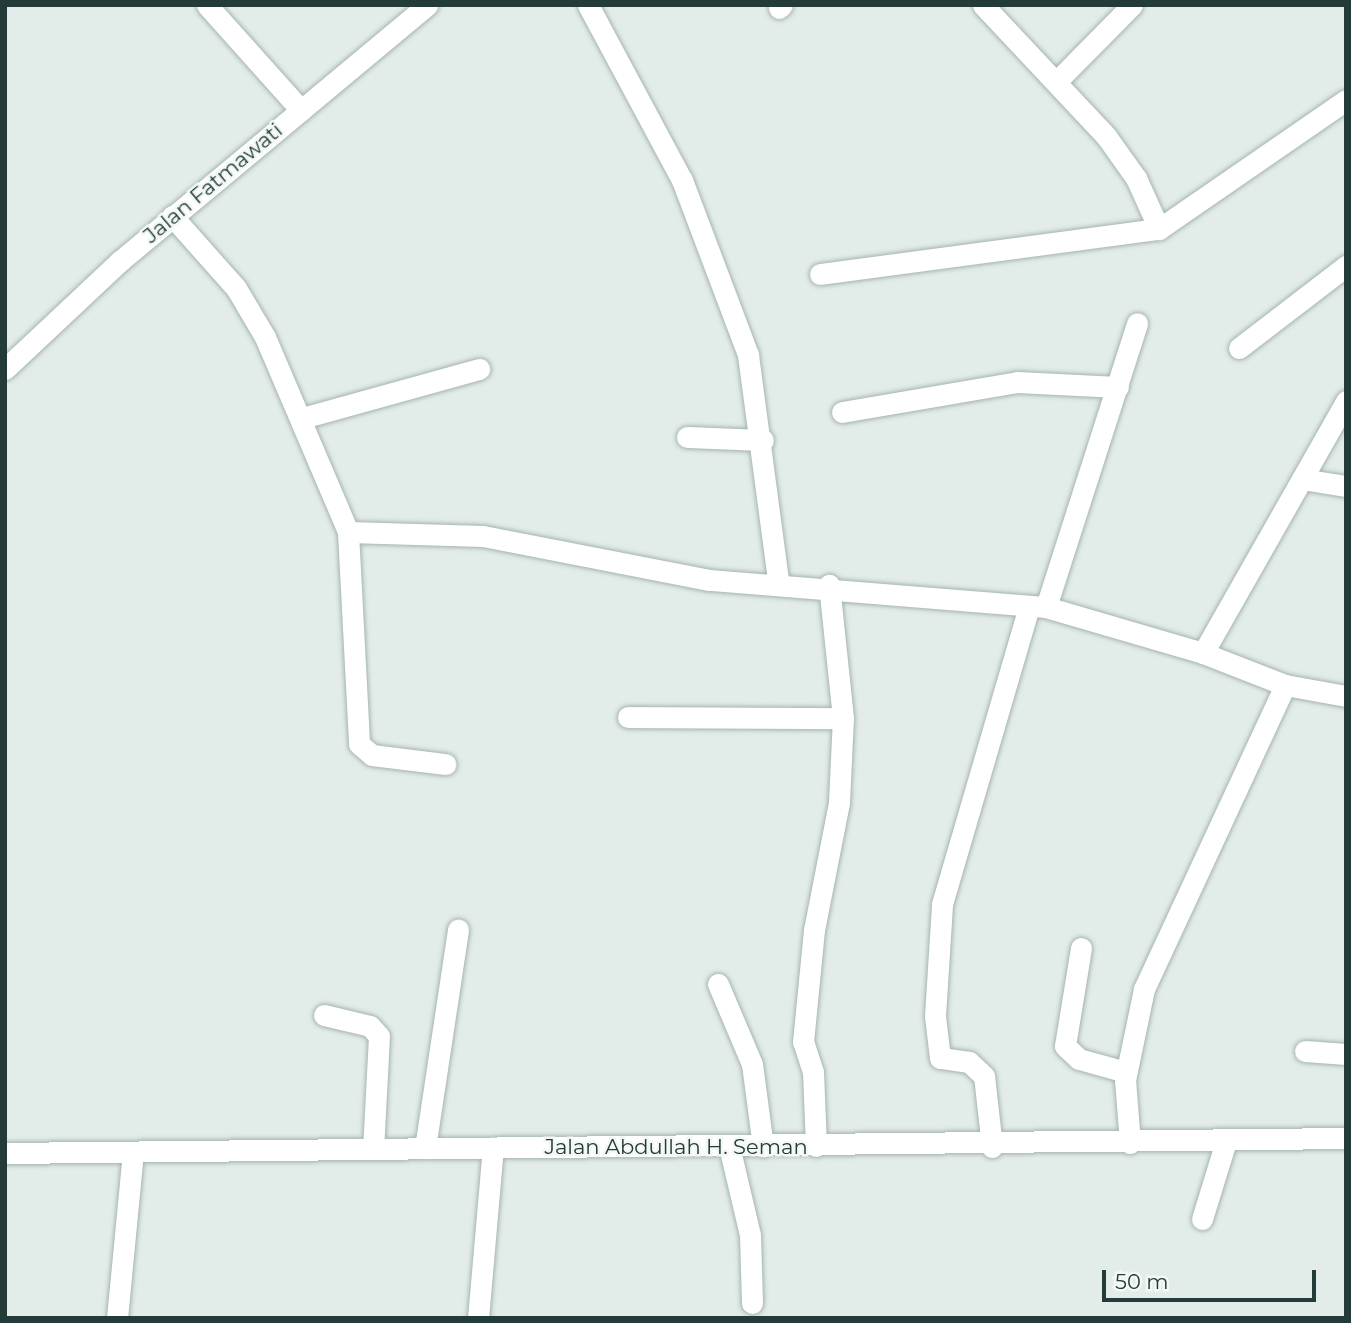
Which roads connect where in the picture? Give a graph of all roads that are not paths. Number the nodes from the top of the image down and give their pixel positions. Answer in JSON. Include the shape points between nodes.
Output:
{"nodes":[{"id":1,"x":207,"y":5,"type":"edge"},
{"id":2,"x":428,"y":5,"type":"edge"},
{"id":3,"x":588,"y":5,"type":"edge"},
{"id":4,"x":983,"y":5,"type":"edge"},
{"id":5,"x":1132,"y":5,"type":"edge"},
{"id":6,"x":1057,"y":81,"type":"junction"},
{"id":7,"x":1346,"y":100,"type":"edge"},
{"id":8,"x":301,"y":110,"type":"junction"},
{"id":9,"x":172,"y":216,"type":"junction"},
{"id":10,"x":1159,"y":229,"type":"junction"},
{"id":11,"x":1346,"y":266,"type":"edge"},
{"id":12,"x":820,"y":274,"type":"dead end"},
{"id":13,"x":1137,"y":323,"type":"dead end"},
{"id":14,"x":1239,"y":348,"type":"dead end"},
{"id":15,"x":5,"y":369,"type":"edge"},
{"id":16,"x":479,"y":369,"type":"dead end"},
{"id":17,"x":1118,"y":387,"type":"junction"},
{"id":18,"x":1346,"y":401,"type":"edge"},
{"id":19,"x":842,"y":412,"type":"dead end"},
{"id":20,"x":302,"y":418,"type":"junction"},
{"id":21,"x":687,"y":437,"type":"dead end"},
{"id":22,"x":763,"y":440,"type":"junction"},
{"id":23,"x":1302,"y":479,"type":"junction"},
{"id":24,"x":1346,"y":486,"type":"edge"},
{"id":25,"x":348,"y":532,"type":"junction"},
{"id":26,"x":778,"y":581,"type":"junction"},
{"id":27,"x":829,"y":585,"type":"junction"},
{"id":28,"x":1038,"y":606,"type":"junction"},
{"id":29,"x":1203,"y":653,"type":"junction"},
{"id":30,"x":1285,"y":685,"type":"junction"},
{"id":31,"x":1346,"y":696,"type":"edge"},
{"id":32,"x":628,"y":717,"type":"dead end"},
{"id":33,"x":843,"y":718,"type":"junction"},
{"id":34,"x":445,"y":764,"type":"dead end"},
{"id":35,"x":458,"y":929,"type":"dead end"},
{"id":36,"x":1081,"y":948,"type":"dead end"},
{"id":37,"x":718,"y":984,"type":"dead end"},
{"id":38,"x":324,"y":1016,"type":"dead end"},
{"id":39,"x":1305,"y":1051,"type":"dead end"},
{"id":40,"x":1346,"y":1054,"type":"edge"},
{"id":41,"x":1126,"y":1072,"type":"junction"},
{"id":42,"x":1346,"y":1139,"type":"edge"},
{"id":43,"x":1226,"y":1141,"type":"junction"},
{"id":44,"x":1130,"y":1143,"type":"junction"},
{"id":45,"x":729,"y":1146,"type":"junction"},
{"id":46,"x":763,"y":1146,"type":"junction"},
{"id":47,"x":816,"y":1146,"type":"junction"},
{"id":48,"x":992,"y":1147,"type":"junction"},
{"id":49,"x":425,"y":1148,"type":"junction"},
{"id":50,"x":493,"y":1148,"type":"junction"},
{"id":51,"x":373,"y":1149,"type":"junction"},
{"id":52,"x":5,"y":1153,"type":"edge"},
{"id":53,"x":133,"y":1153,"type":"junction"},
{"id":54,"x":1202,"y":1219,"type":"dead end"},
{"id":55,"x":752,"y":1303,"type":"dead end"},
{"id":56,"x":117,"y":1318,"type":"edge"},
{"id":57,"x":478,"y":1318,"type":"edge"}],
"edges":[{"from":1,"to":8,"type":"street"},
{"from":2,"to":8,"type":"street","name":"Jalan Fatmawati"},
{"from":3,"to":22,"type":"street","via":[[682,180],[748,355]]},
{"from":4,"to":6,"type":"street"},
{"from":5,"to":6,"type":"street"},
{"from":6,"to":10,"type":"street","via":[[1136,178]]},
{"from":7,"to":10,"type":"street"},
{"from":8,"to":9,"type":"street","name":"Jalan Fatmawati"},
{"from":9,"to":15,"type":"street","name":"Jalan Fatmawati"},
{"from":9,"to":20,"type":"street","via":[[236,288]]},
{"from":10,"to":12,"type":"street"},
{"from":11,"to":14,"type":"street"},
{"from":13,"to":17,"type":"street"},
{"from":16,"to":20,"type":"street"},
{"from":17,"to":19,"type":"street","via":[[1017,382]]},
{"from":17,"to":28,"type":"street"},
{"from":18,"to":23,"type":"street"},
{"from":20,"to":25,"type":"street"},
{"from":21,"to":22,"type":"street"},
{"from":22,"to":26,"type":"street"},
{"from":23,"to":24,"type":"street"},
{"from":23,"to":29,"type":"street"},
{"from":25,"to":26,"type":"street","via":[[520,540],[710,580]]},
{"from":25,"to":34,"type":"street","via":[[359,744],[372,755]]},
{"from":26,"to":27,"type":"street"},
{"from":27,"to":28,"type":"street"},
{"from":27,"to":33,"type":"street"},
{"from":28,"to":29,"type":"street"},
{"from":28,"to":48,"type":"street","via":[[942,904],[935,1016],[940,1058],[969,1062],[984,1076]]},
{"from":29,"to":30,"type":"street"},
{"from":30,"to":31,"type":"street"},
{"from":30,"to":41,"type":"street","via":[[1144,989]]},
{"from":32,"to":33,"type":"street"},
{"from":33,"to":47,"type":"street","via":[[839,802],[814,930],[803,1042],[813,1072]]},
{"from":35,"to":49,"type":"street"},
{"from":36,"to":41,"type":"street","via":[[1065,1046],[1079,1059]]},
{"from":37,"to":46,"type":"street","via":[[752,1064]]},
{"from":38,"to":51,"type":"street","via":[[370,1026],[379,1036]]},
{"from":39,"to":40,"type":"street"},
{"from":41,"to":44,"type":"street"},
{"from":42,"to":43,"type":"street","name":"Jalan Abdullah H. Seman"},
{"from":43,"to":44,"type":"street","name":"Jalan Abdullah H. Seman"},
{"from":43,"to":54,"type":"street"},
{"from":44,"to":48,"type":"street","name":"Jalan Abdullah H. Seman"},
{"from":45,"to":46,"type":"street","name":"Jalan Abdullah H. Seman"},
{"from":45,"to":50,"type":"street","name":"Jalan Abdullah H. Seman"},
{"from":45,"to":55,"type":"street","via":[[750,1235]]},
{"from":46,"to":47,"type":"street","name":"Jalan Abdullah H. Seman"},
{"from":47,"to":48,"type":"street","name":"Jalan Abdullah H. Seman"},
{"from":49,"to":50,"type":"street","name":"Jalan Abdullah H. Seman"},
{"from":49,"to":51,"type":"street","name":"Jalan Abdullah H. Seman"},
{"from":50,"to":57,"type":"street"},
{"from":51,"to":53,"type":"street","name":"Jalan Abdullah H. Seman"},
{"from":52,"to":53,"type":"street","name":"Jalan Abdullah H. Seman"},
{"from":53,"to":56,"type":"street"}]}
